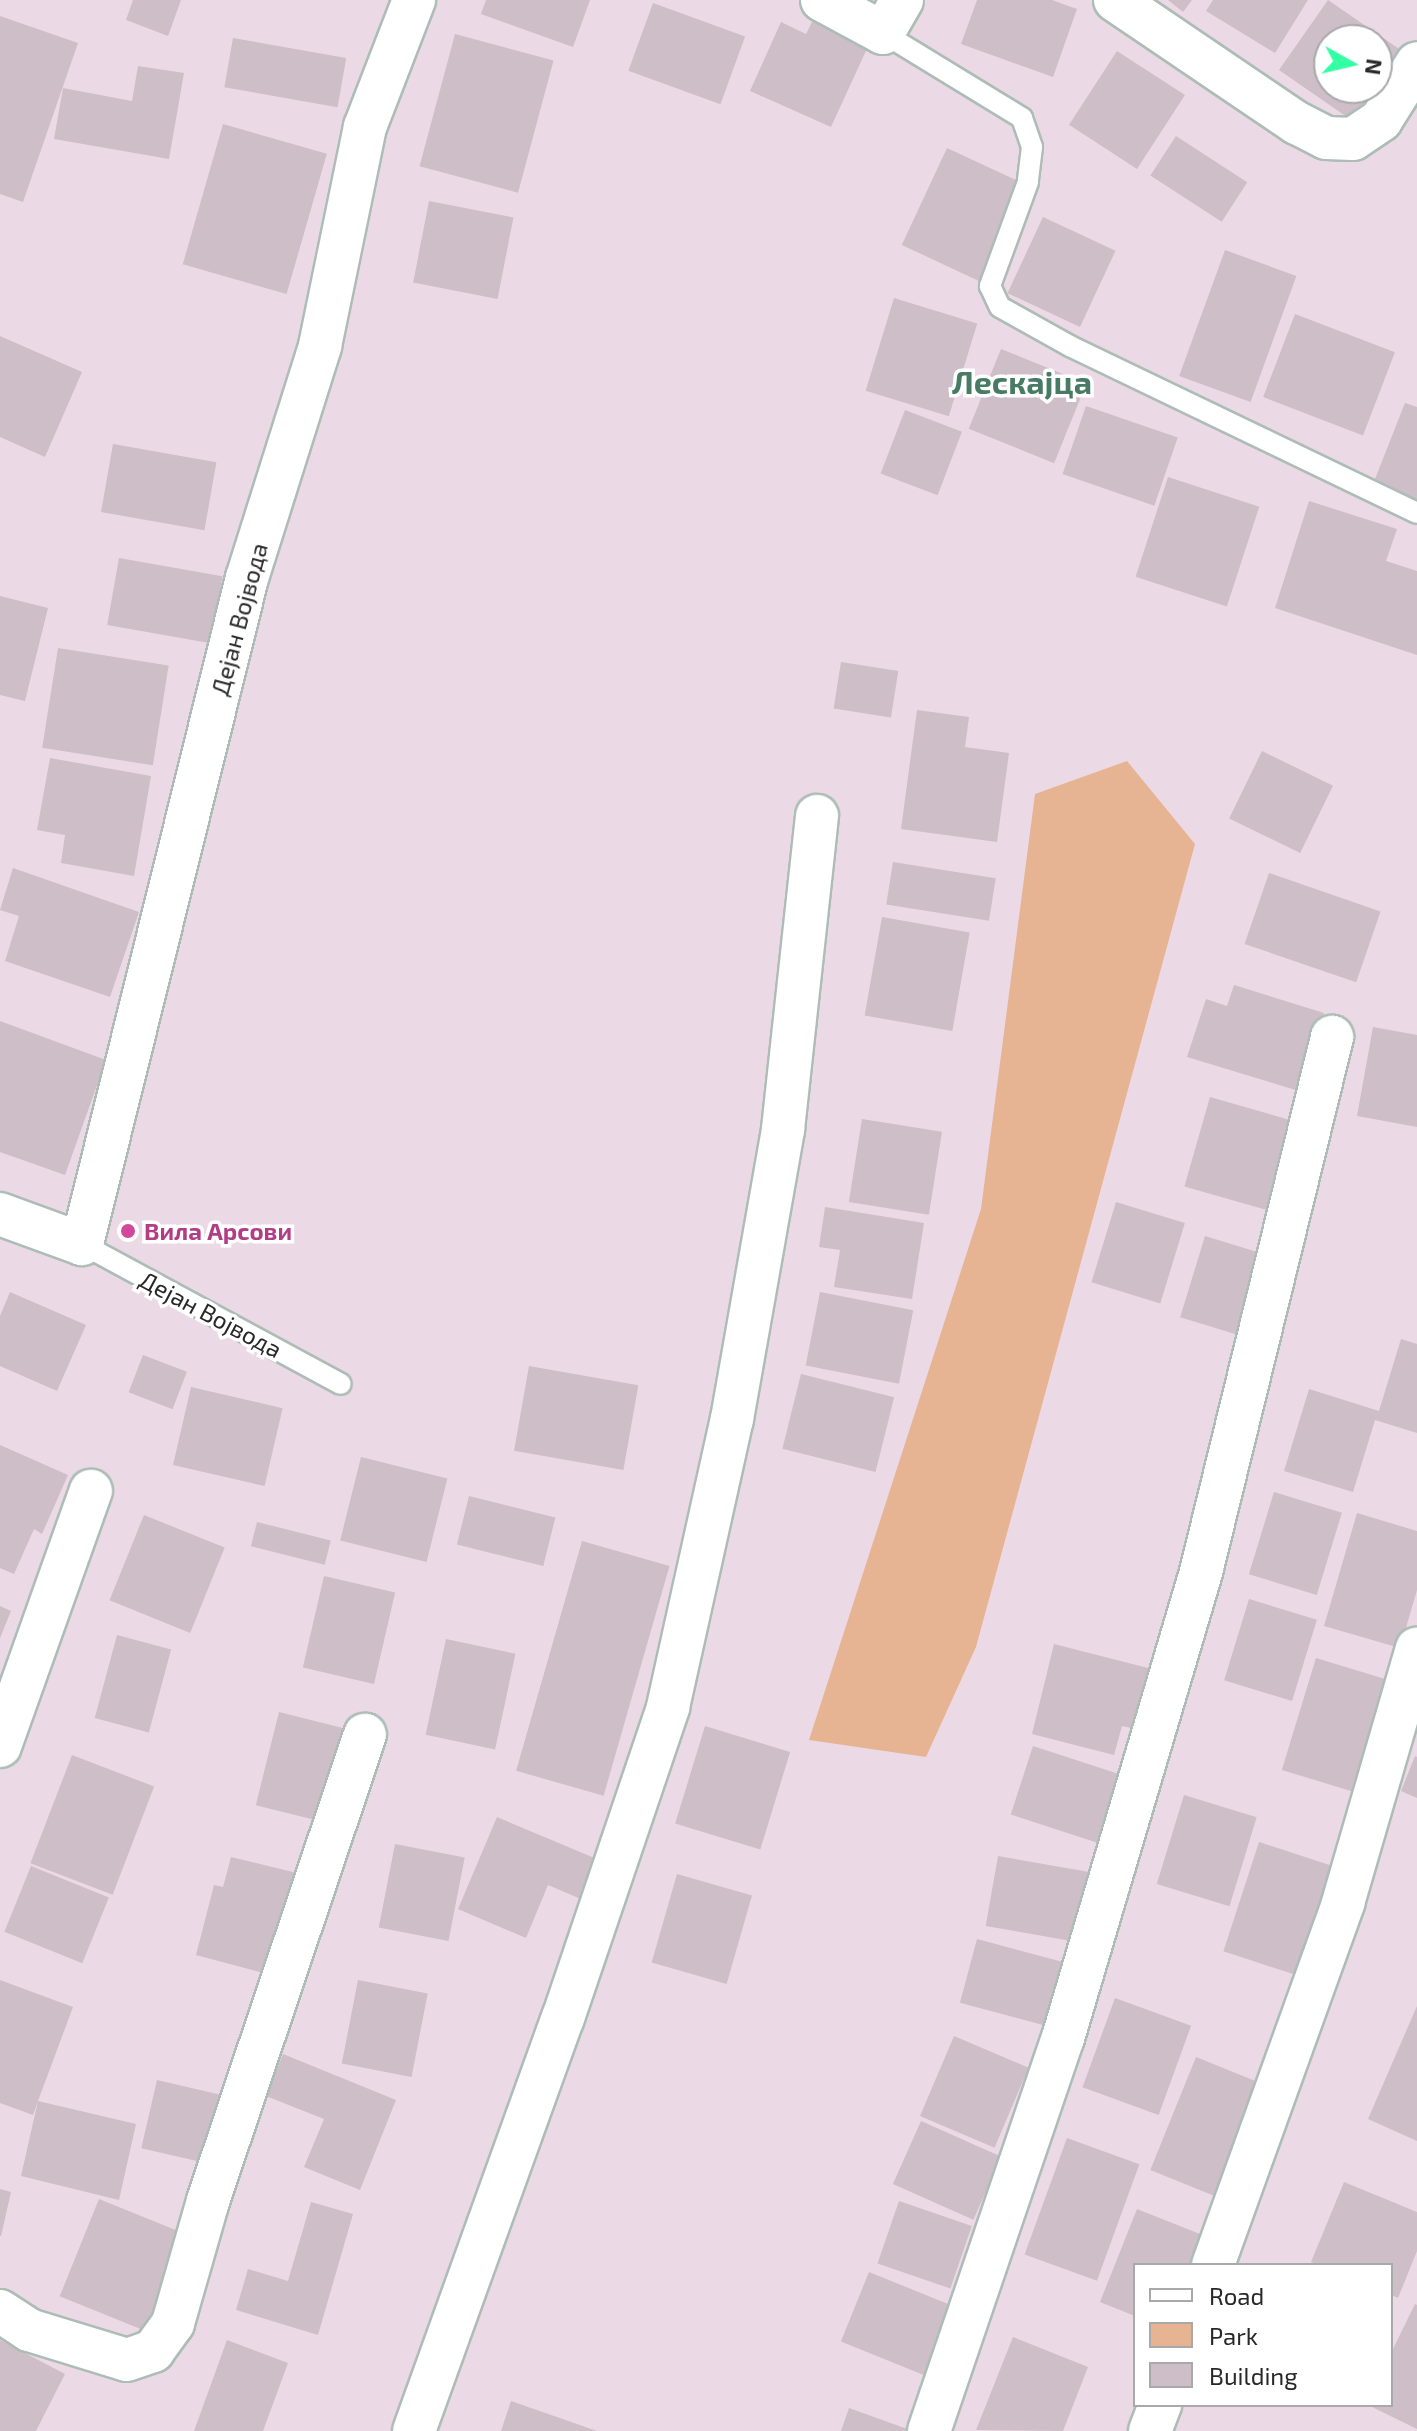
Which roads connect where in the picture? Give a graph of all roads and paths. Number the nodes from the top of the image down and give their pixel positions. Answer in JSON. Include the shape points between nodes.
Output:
{"nodes":[{"id":1,"x":414,"y":0,"type":"edge"},
{"id":2,"x":822,"y":0,"type":"edge"},
{"id":3,"x":1115,"y":0,"type":"edge"},
{"id":4,"x":892,"y":17,"type":"edge"},
{"id":5,"x":1417,"y":63,"type":"edge"},
{"id":6,"x":1417,"y":513,"type":"edge"},
{"id":7,"x":817,"y":816,"type":"dead end"},
{"id":8,"x":1332,"y":1037,"type":"dead end"},
{"id":9,"x":0,"y":1214,"type":"edge"},
{"id":10,"x":82,"y":1244,"type":"junction"},
{"id":11,"x":341,"y":1384,"type":"dead end"},
{"id":12,"x":91,"y":1491,"type":"dead end"},
{"id":13,"x":1417,"y":1649,"type":"edge"},
{"id":14,"x":365,"y":1735,"type":"dead end"},
{"id":15,"x":0,"y":1746,"type":"edge"},
{"id":16,"x":1214,"y":2263,"type":"edge"},
{"id":17,"x":0,"y":2311,"type":"edge"},
{"id":18,"x":1159,"y":2407,"type":"edge"},
{"id":19,"x":414,"y":2431,"type":"edge"},
{"id":20,"x":929,"y":2431,"type":"edge"},
{"id":21,"x":1150,"y":2431,"type":"edge"}],
"edges":[{"from":1,"to":10,"type":"street","name":"Дејан Војвода","via":[[365,127],[320,346],[247,578]]},
{"from":2,"to":4,"type":"street"},
{"from":3,"to":5,"type":"street","via":[[1326,138],[1353,139],[1381,120]]},
{"from":4,"to":6,"type":"lane","via":[[1022,118],[1032,147],[1028,182],[990,286],[1000,307]]},
{"from":7,"to":19,"type":"street","via":[[783,1129],[732,1419],[668,1707]]},
{"from":8,"to":20,"type":"street","via":[[1202,1568],[1063,2038]]},
{"from":9,"to":10,"type":"street","name":"Дејан Војвода"},
{"from":10,"to":11,"type":"lane","name":"Дејан Војвода"},
{"from":12,"to":15,"type":"street"},
{"from":13,"to":16,"type":"street","via":[[1343,1903]]},
{"from":14,"to":17,"type":"street","via":[[208,2201],[173,2323],[153,2351],[127,2360],[29,2330]]},
{"from":18,"to":21,"type":"street"}]}
